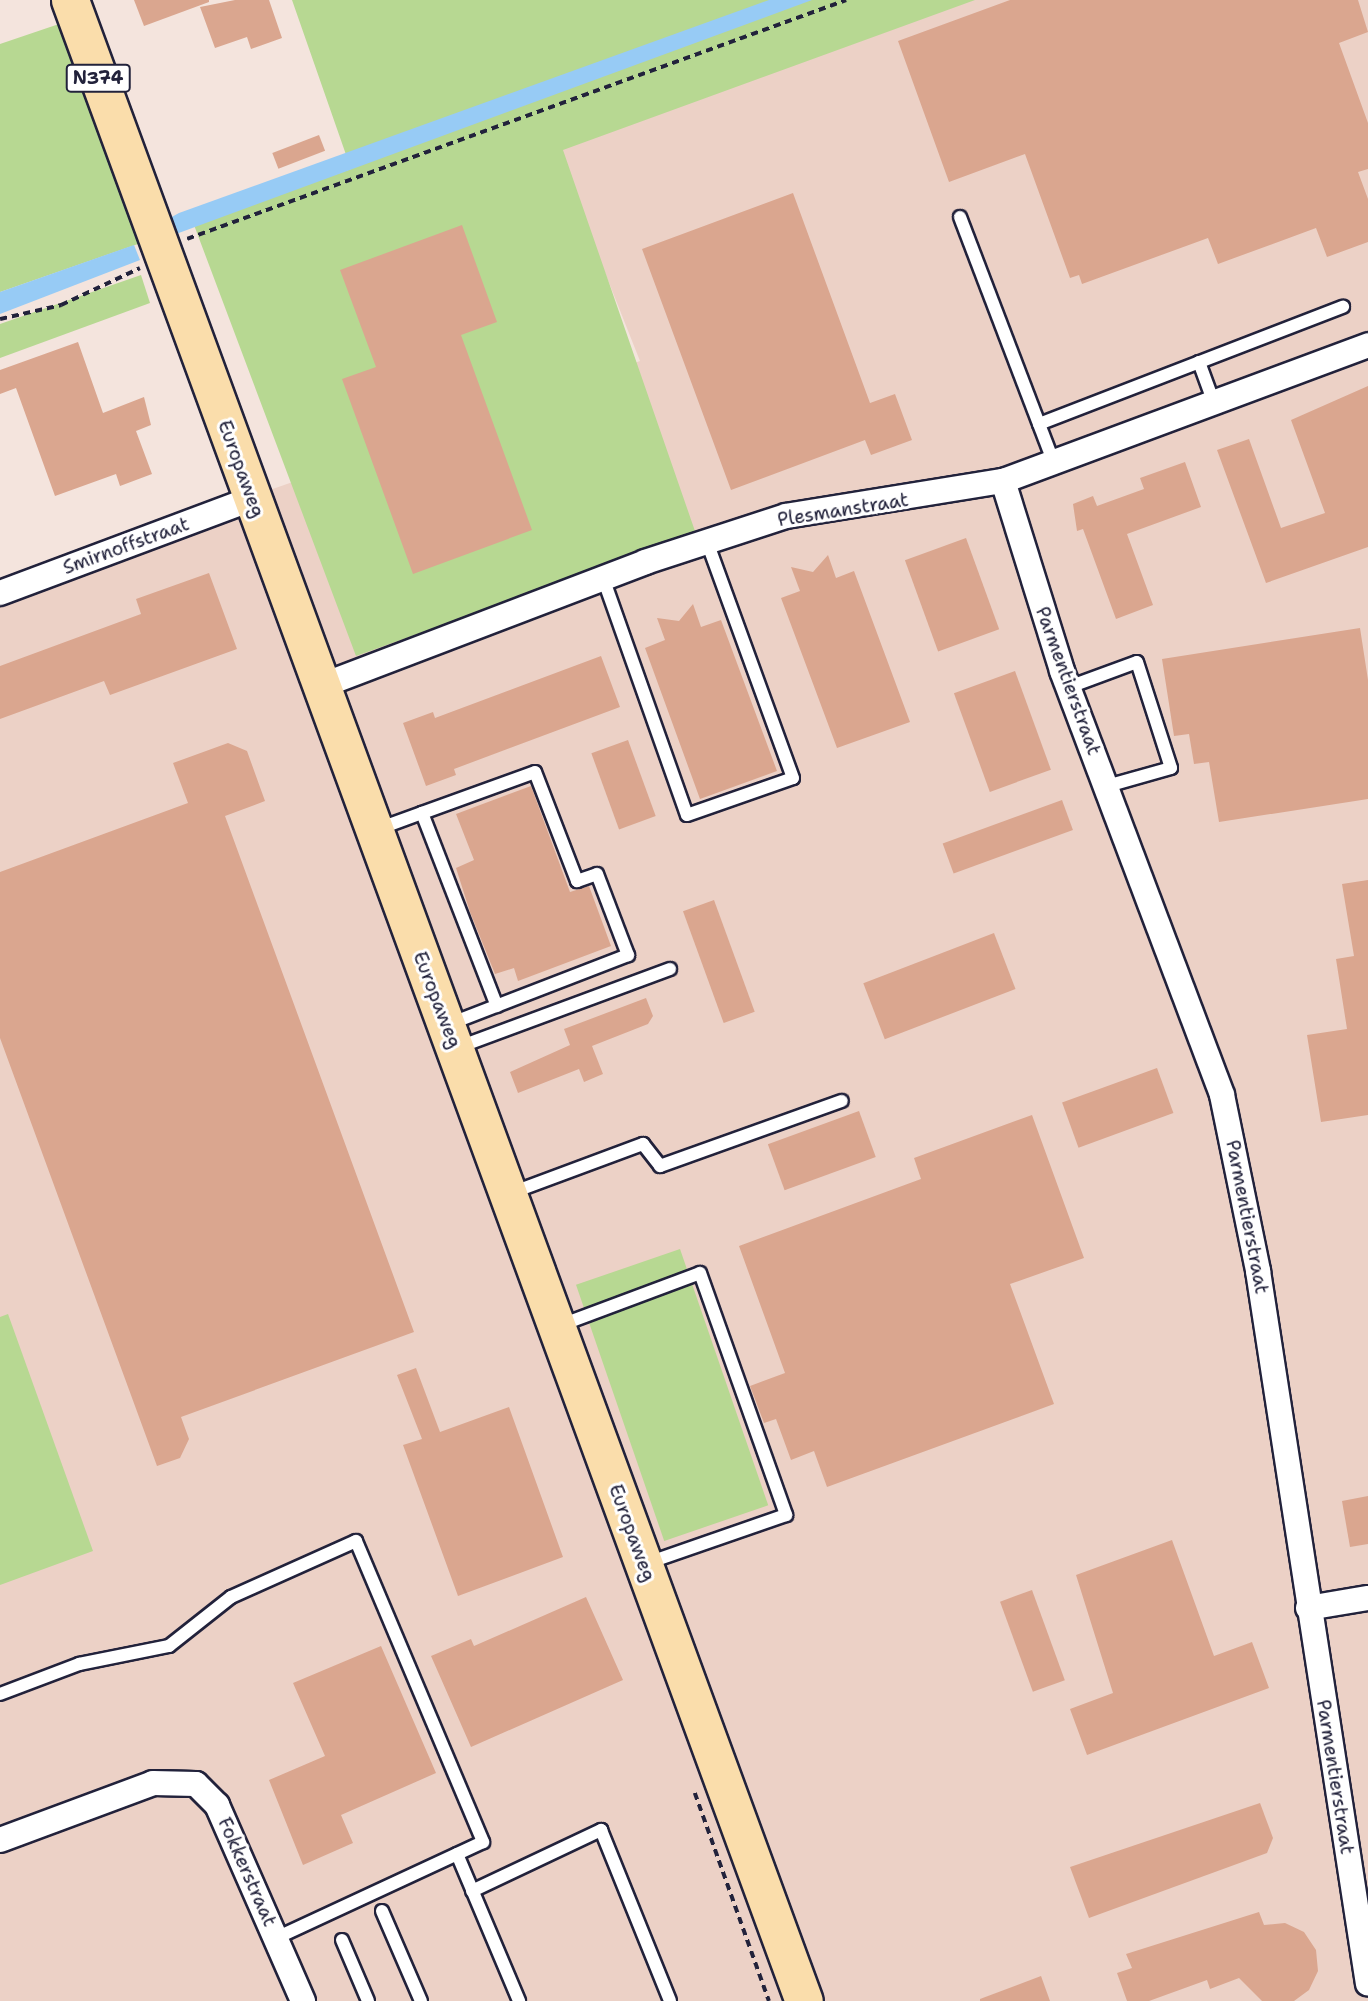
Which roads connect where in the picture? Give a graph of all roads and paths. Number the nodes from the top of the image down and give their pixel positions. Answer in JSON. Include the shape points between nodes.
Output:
{"nodes":[{"id":1,"x":70,"y":0,"type":"edge"},
{"id":2,"x":846,"y":0,"type":"edge"},
{"id":3,"x":960,"y":217,"type":"dead end"},
{"id":4,"x":172,"y":251,"type":"junction"},
{"id":5,"x":1343,"y":307,"type":"dead end"},
{"id":6,"x":0,"y":319,"type":"edge"},
{"id":7,"x":1368,"y":345,"type":"edge"},
{"id":8,"x":1199,"y":362,"type":"junction"},
{"id":9,"x":1214,"y":403,"type":"junction"},
{"id":10,"x":1039,"y":424,"type":"junction"},
{"id":11,"x":1054,"y":463,"type":"junction"},
{"id":12,"x":1003,"y":481,"type":"junction"},
{"id":13,"x":252,"y":499,"type":"junction"},
{"id":14,"x":707,"y":542,"type":"junction"},
{"id":15,"x":603,"y":579,"type":"junction"},
{"id":16,"x":0,"y":593,"type":"edge"},
{"id":17,"x":321,"y":685,"type":"junction"},
{"id":18,"x":1069,"y":687,"type":"junction"},
{"id":19,"x":1107,"y":786,"type":"junction"},
{"id":20,"x":422,"y":813,"type":"junction"},
{"id":21,"x":374,"y":830,"type":"junction"},
{"id":22,"x":670,"y":969,"type":"dead end"},
{"id":23,"x":497,"y":1006,"type":"junction"},
{"id":24,"x":451,"y":1037,"type":"junction"},
{"id":25,"x":842,"y":1101,"type":"dead end"},
{"id":26,"x":508,"y":1194,"type":"junction"},
{"id":27,"x":556,"y":1327,"type":"junction"},
{"id":28,"x":643,"y":1564,"type":"junction"},
{"id":29,"x":1368,"y":1598,"type":"edge"},
{"id":30,"x":1308,"y":1608,"type":"junction"},
{"id":31,"x":0,"y":1694,"type":"edge"},
{"id":32,"x":0,"y":1840,"type":"edge"},
{"id":33,"x":457,"y":1854,"type":"junction"},
{"id":34,"x":472,"y":1891,"type":"junction"},
{"id":35,"x":383,"y":1911,"type":"dead end"},
{"id":36,"x":276,"y":1938,"type":"junction"},
{"id":37,"x":342,"y":1940,"type":"dead end"},
{"id":38,"x":1368,"y":1984,"type":"edge"},
{"id":39,"x":420,"y":2000,"type":"edge"},
{"id":40,"x":303,"y":2001,"type":"edge"},
{"id":41,"x":368,"y":2001,"type":"edge"},
{"id":42,"x":519,"y":2001,"type":"edge"},
{"id":43,"x":670,"y":2001,"type":"edge"},
{"id":44,"x":804,"y":2001,"type":"edge"}],
"edges":[{"from":1,"to":4,"type":"main road","name":"Europaweg","number":"N374","via":[[127,157]]},
{"from":2,"to":4,"type":"path"},
{"from":3,"to":10,"type":"lane"},
{"from":4,"to":6,"type":"path","via":[[72,301]]},
{"from":4,"to":13,"type":"main road","name":"Europaweg"},
{"from":5,"to":8,"type":"lane"},
{"from":7,"to":9,"type":"street","name":"Plesmanstraat"},
{"from":8,"to":9,"type":"lane"},
{"from":8,"to":10,"type":"lane"},
{"from":9,"to":11,"type":"street","name":"Plesmanstraat"},
{"from":10,"to":11,"type":"lane"},
{"from":11,"to":12,"type":"street","name":"Plesmanstraat"},
{"from":12,"to":14,"type":"street","name":"Plesmanstraat","via":[[786,516]]},
{"from":12,"to":18,"type":"street","name":"Parmentierstraat"},
{"from":13,"to":16,"type":"street","name":"Smirnoffstraat"},
{"from":13,"to":17,"type":"main road","name":"Europaweg"},
{"from":14,"to":15,"type":"street","name":"Plesmanstraat"},
{"from":14,"to":15,"type":"lane","via":[[793,778],[687,814]]},
{"from":15,"to":17,"type":"street","name":"Plesmanstraat"},
{"from":17,"to":21,"type":"main road","name":"Europaweg"},
{"from":18,"to":19,"type":"street","name":"Parmentierstraat"},
{"from":18,"to":19,"type":"lane","via":[[1137,662],[1171,768]]},
{"from":19,"to":30,"type":"street","name":"Parmentierstraat","via":[[1223,1095],[1258,1271]]},
{"from":20,"to":21,"type":"lane"},
{"from":20,"to":23,"type":"lane"},
{"from":20,"to":23,"type":"lane","via":[[535,772],[577,881],[597,874],[628,955]]},
{"from":21,"to":24,"type":"main road","name":"Europaweg"},
{"from":22,"to":24,"type":"lane"},
{"from":23,"to":24,"type":"lane"},
{"from":24,"to":26,"type":"main road","name":"Europaweg"},
{"from":25,"to":26,"type":"lane","via":[[660,1166],[643,1144]]},
{"from":26,"to":27,"type":"main road","name":"Europaweg"},
{"from":27,"to":28,"type":"main road","name":"Europaweg"},
{"from":27,"to":28,"type":"lane","via":[[700,1273],[786,1515]]},
{"from":28,"to":44,"type":"main road","name":"Europaweg"},
{"from":29,"to":30,"type":"street"},
{"from":30,"to":38,"type":"street","name":"Parmentierstraat"},
{"from":31,"to":33,"type":"lane","via":[[79,1664],[169,1646],[231,1597],[356,1541],[483,1842]]},
{"from":32,"to":36,"type":"street","name":"Fokkerstraat","via":[[153,1783],[196,1784],[217,1805]]},
{"from":33,"to":34,"type":"lane"},
{"from":33,"to":36,"type":"lane"},
{"from":34,"to":42,"type":"lane"},
{"from":34,"to":43,"type":"lane","via":[[601,1830]]},
{"from":35,"to":39,"type":"lane"},
{"from":36,"to":40,"type":"street","name":"Fokkerstraat"},
{"from":37,"to":41,"type":"lane"}]}
